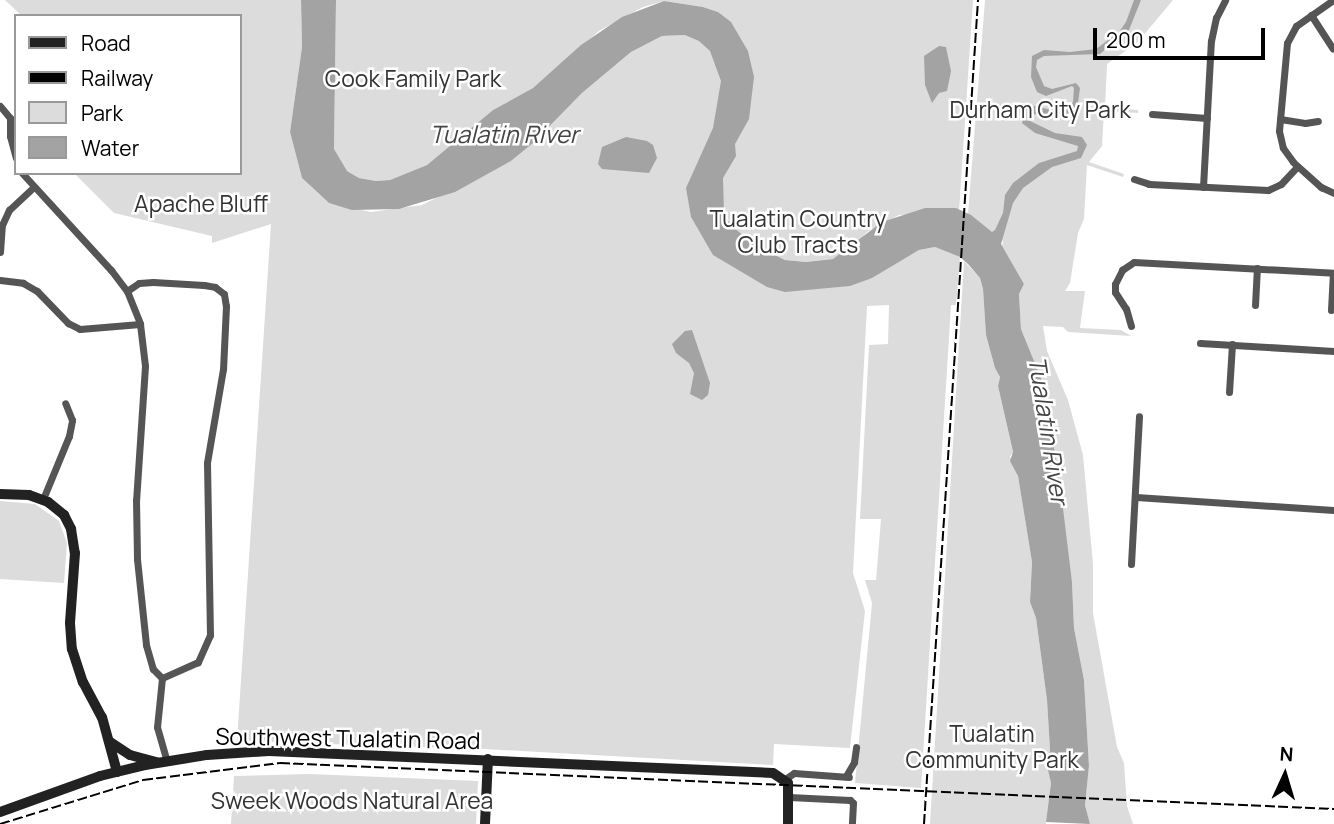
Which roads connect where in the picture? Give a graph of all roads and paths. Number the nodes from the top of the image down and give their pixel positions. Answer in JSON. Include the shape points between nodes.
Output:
{"nodes":[{"id":1,"x":1225,"y":0,"type":"edge"},
{"id":2,"x":1333,"y":0,"type":"edge"},
{"id":3,"x":1311,"y":15,"type":"junction"},
{"id":4,"x":1333,"y":49,"type":"edge"},
{"id":5,"x":0,"y":106,"type":"edge"},
{"id":6,"x":1152,"y":114,"type":"dead end"},
{"id":7,"x":1207,"y":118,"type":"junction"},
{"id":8,"x":1280,"y":119,"type":"junction"},
{"id":9,"x":1318,"y":121,"type":"dead end"},
{"id":10,"x":0,"y":132,"type":"edge"},
{"id":11,"x":10,"y":136,"type":"junction"},
{"id":12,"x":14,"y":151,"type":"edge"},
{"id":13,"x":1297,"y":166,"type":"junction"},
{"id":14,"x":23,"y":175,"type":"edge"},
{"id":15,"x":1134,"y":179,"type":"dead end"},
{"id":16,"x":1203,"y":187,"type":"junction"},
{"id":17,"x":33,"y":188,"type":"junction"},
{"id":18,"x":1334,"y":193,"type":"edge"},
{"id":19,"x":0,"y":252,"type":"edge"},
{"id":20,"x":1257,"y":268,"type":"junction"},
{"id":21,"x":1333,"y":273,"type":"edge"},
{"id":22,"x":0,"y":280,"type":"edge"},
{"id":23,"x":127,"y":291,"type":"junction"},
{"id":24,"x":1255,"y":305,"type":"dead end"},
{"id":25,"x":1331,"y":310,"type":"dead end"},
{"id":26,"x":139,"y":324,"type":"junction"},
{"id":27,"x":1131,"y":326,"type":"dead end"},
{"id":28,"x":1199,"y":343,"type":"dead end"},
{"id":29,"x":1231,"y":344,"type":"junction"},
{"id":30,"x":1334,"y":352,"type":"edge"},
{"id":31,"x":1228,"y":392,"type":"dead end"},
{"id":32,"x":65,"y":403,"type":"dead end"},
{"id":33,"x":1139,"y":416,"type":"dead end"},
{"id":34,"x":0,"y":494,"type":"edge"},
{"id":35,"x":1136,"y":497,"type":"junction"},
{"id":36,"x":43,"y":499,"type":"junction"},
{"id":37,"x":1334,"y":510,"type":"edge"},
{"id":38,"x":1131,"y":564,"type":"dead end"},
{"id":39,"x":162,"y":678,"type":"junction"},
{"id":40,"x":110,"y":742,"type":"junction"},
{"id":41,"x":856,"y":747,"type":"dead end"},
{"id":42,"x":488,"y":759,"type":"junction"},
{"id":43,"x":162,"y":762,"type":"junction"},
{"id":44,"x":117,"y":772,"type":"junction"},
{"id":45,"x":785,"y":779,"type":"junction"},
{"id":46,"x":789,"y":797,"type":"junction"},
{"id":47,"x":0,"y":812,"type":"edge"},
{"id":48,"x":485,"y":824,"type":"edge"},
{"id":49,"x":788,"y":824,"type":"edge"},
{"id":50,"x":852,"y":824,"type":"edge"}],
"edges":[{"from":1,"to":7,"type":"street","via":[[1213,30]]},
{"from":2,"to":3,"type":"street"},
{"from":3,"to":4,"type":"street"},
{"from":3,"to":8,"type":"street","via":[[1296,26],[1285,48]]},
{"from":5,"to":11,"type":"street","via":[[10,118]]},
{"from":6,"to":7,"type":"street"},
{"from":7,"to":16,"type":"street"},
{"from":8,"to":9,"type":"street"},
{"from":8,"to":13,"type":"street","via":[[1281,143]]},
{"from":10,"to":11,"type":"street"},
{"from":11,"to":12,"type":"street"},
{"from":13,"to":16,"type":"street","via":[[1281,184],[1268,190]]},
{"from":13,"to":18,"type":"street"},
{"from":14,"to":17,"type":"street"},
{"from":15,"to":16,"type":"street"},
{"from":17,"to":19,"type":"street","via":[[9,210],[2,225]]},
{"from":17,"to":23,"type":"street"},
{"from":20,"to":21,"type":"street"},
{"from":20,"to":24,"type":"street"},
{"from":20,"to":27,"type":"street","via":[[1134,262],[1122,270],[1115,284]]},
{"from":21,"to":25,"type":"street"},
{"from":22,"to":26,"type":"street","via":[[23,283],[37,291],[80,329]]},
{"from":23,"to":26,"type":"street"},
{"from":23,"to":39,"type":"street","via":[[139,283],[153,282],[215,286],[225,294],[223,369],[207,463],[210,635],[198,662]]},
{"from":26,"to":39,"type":"street","via":[[145,366],[137,559],[146,645],[153,669]]},
{"from":28,"to":29,"type":"street"},
{"from":29,"to":30,"type":"street"},
{"from":29,"to":31,"type":"street"},
{"from":32,"to":36,"type":"street","via":[[72,420],[69,436]]},
{"from":33,"to":35,"type":"street"},
{"from":34,"to":36,"type":"main road"},
{"from":35,"to":37,"type":"street"},
{"from":35,"to":38,"type":"street"},
{"from":36,"to":40,"type":"main road","via":[[64,515],[73,534],[72,649]]},
{"from":39,"to":43,"type":"street","via":[[157,727]]},
{"from":40,"to":43,"type":"main road","via":[[130,755]]},
{"from":40,"to":44,"type":"main road"},
{"from":41,"to":45,"type":"street","via":[[847,776],[794,774]]},
{"from":42,"to":43,"type":"main road","name":"Southwest Tualatin Road","via":[[269,751]]},
{"from":42,"to":45,"type":"main road","name":"Southwest Tualatin Road","via":[[766,772]]},
{"from":42,"to":48,"type":"main road"},
{"from":43,"to":44,"type":"main road","name":"Southwest Tualatin Road"},
{"from":44,"to":47,"type":"main road","name":"Southwest Tualatin Road"},
{"from":45,"to":46,"type":"main road"},
{"from":46,"to":49,"type":"main road"},
{"from":46,"to":50,"type":"street","via":[[852,801]]}]}
